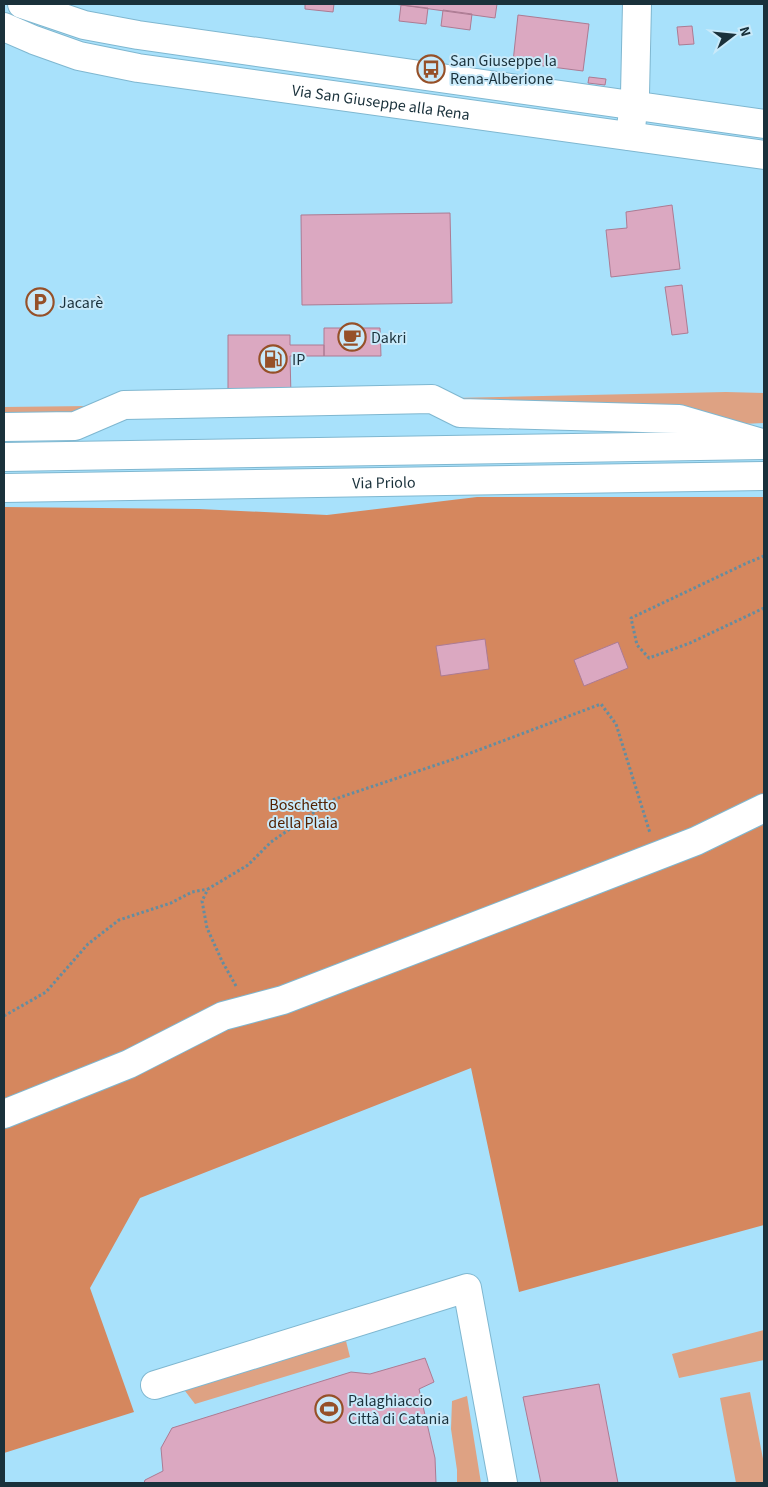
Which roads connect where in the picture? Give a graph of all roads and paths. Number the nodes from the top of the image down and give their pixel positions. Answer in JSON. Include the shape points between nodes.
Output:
{"nodes":[{"id":1,"x":22,"y":4,"type":"edge"},
{"id":2,"x":637,"y":4,"type":"edge"},
{"id":3,"x":4,"y":27,"type":"edge"},
{"id":4,"x":634,"y":106,"type":"junction"},
{"id":5,"x":764,"y":124,"type":"edge"},
{"id":6,"x":630,"y":136,"type":"junction"},
{"id":7,"x":764,"y":155,"type":"edge"},
{"id":8,"x":4,"y":427,"type":"edge"},
{"id":9,"x":764,"y":445,"type":"edge"},
{"id":10,"x":4,"y":457,"type":"edge"},
{"id":11,"x":764,"y":476,"type":"edge"},
{"id":12,"x":4,"y":488,"type":"edge"},
{"id":13,"x":764,"y":556,"type":"edge"},
{"id":14,"x":764,"y":608,"type":"edge"},
{"id":15,"x":764,"y":808,"type":"edge"},
{"id":16,"x":657,"y":856,"type":"junction"},
{"id":17,"x":208,"y":889,"type":"junction"},
{"id":18,"x":248,"y":1009,"type":"junction"},
{"id":19,"x":4,"y":1016,"type":"edge"},
{"id":20,"x":4,"y":1114,"type":"edge"},
{"id":21,"x":155,"y":1385,"type":"dead end"},
{"id":22,"x":503,"y":1483,"type":"edge"}],
"edges":[{"from":1,"to":4,"type":"main road","name":"Via San Giuseppe alla Rena","via":[[84,25],[138,36]]},
{"from":2,"to":4,"type":"main road"},
{"from":3,"to":6,"type":"main road","name":"Via San Giuseppe alla Rena","via":[[79,56],[138,68]]},
{"from":4,"to":5,"type":"main road","name":"Via San Giuseppe alla Rena"},
{"from":4,"to":6,"type":"main road"},
{"from":6,"to":7,"type":"main road","name":"Via San Giuseppe alla Rena"},
{"from":8,"to":9,"type":"main road","via":[[75,426],[124,405],[432,400],[460,413],[679,419]]},
{"from":9,"to":10,"type":"main road","name":"Via Priolo"},
{"from":11,"to":12,"type":"main road","name":"Via Priolo"},
{"from":13,"to":14,"type":"path","via":[[631,618],[637,645],[648,658],[690,643]]},
{"from":15,"to":16,"type":"main road"},
{"from":16,"to":17,"type":"path","via":[[616,724],[601,704],[460,757],[332,800],[272,842],[248,865]]},
{"from":16,"to":18,"type":"main road","via":[[283,1000]]},
{"from":17,"to":18,"type":"path","via":[[202,901],[207,928]]},
{"from":17,"to":19,"type":"path","via":[[119,920],[88,944],[46,992]]},
{"from":18,"to":20,"type":"main road","via":[[222,1016],[129,1064]]},
{"from":21,"to":22,"type":"main road","via":[[467,1288]]}]}
